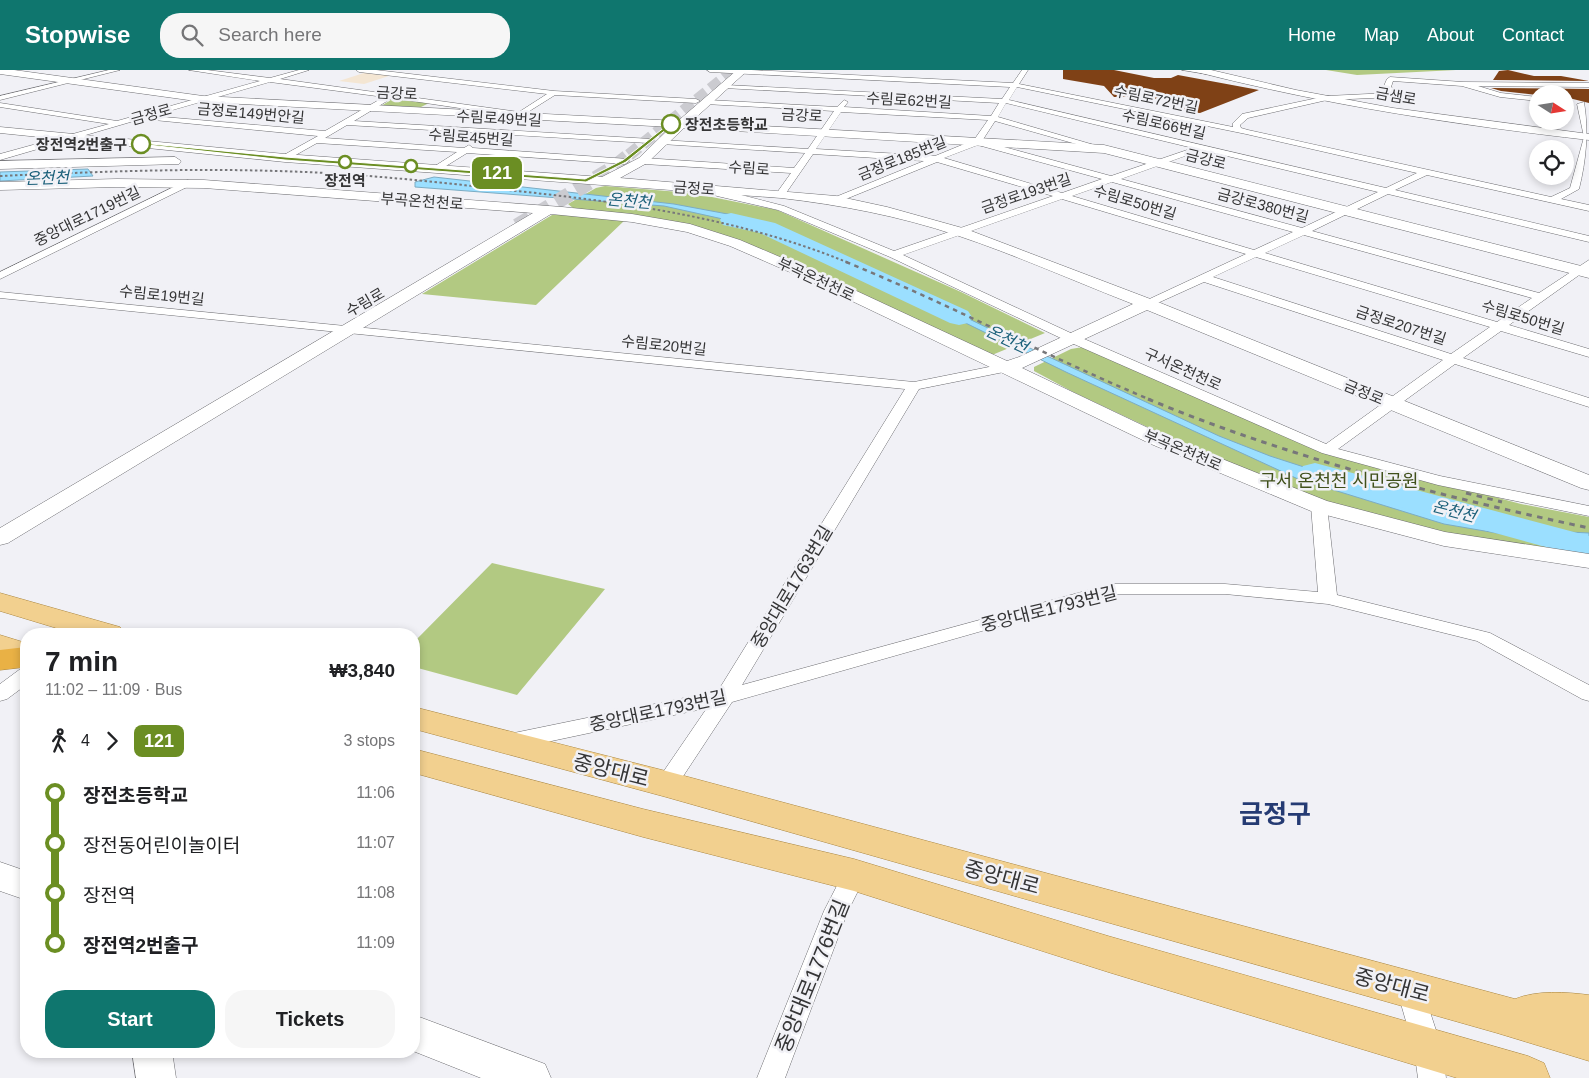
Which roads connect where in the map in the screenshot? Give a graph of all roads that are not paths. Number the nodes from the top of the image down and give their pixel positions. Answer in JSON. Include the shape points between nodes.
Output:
{"nodes":[{"id":1,"x":117,"y":70,"type":"edge"},
{"id":2,"x":192,"y":70,"type":"edge"},
{"id":3,"x":306,"y":70,"type":"edge"},
{"id":4,"x":359,"y":70,"type":"edge"},
{"id":5,"x":438,"y":70,"type":"edge"},
{"id":6,"x":710,"y":70,"type":"edge"},
{"id":7,"x":1025,"y":70,"type":"edge"},
{"id":8,"x":1185,"y":70,"type":"edge"},
{"id":9,"x":1200,"y":70,"type":"edge"},
{"id":10,"x":0,"y":71,"type":"edge"},
{"id":11,"x":736,"y":71,"type":"edge"},
{"id":12,"x":1212,"y":73,"type":"junction"},
{"id":13,"x":861,"y":77,"type":"junction"},
{"id":14,"x":1504,"y":77,"type":"dead end"},
{"id":15,"x":425,"y":78,"type":"junction"},
{"id":16,"x":270,"y":80,"type":"junction"},
{"id":17,"x":72,"y":81,"type":"junction"},
{"id":18,"x":1462,"y":84,"type":"junction"},
{"id":19,"x":1016,"y":85,"type":"junction"},
{"id":20,"x":1514,"y":85,"type":"junction"},
{"id":21,"x":1529,"y":85,"type":"edge"},
{"id":22,"x":1574,"y":85,"type":"edge"},
{"id":23,"x":1589,"y":85,"type":"edge"},
{"id":24,"x":568,"y":86,"type":"dead end"},
{"id":25,"x":409,"y":87,"type":"dead end"},
{"id":26,"x":726,"y":87,"type":"junction"},
{"id":27,"x":1574,"y":87,"type":"edge"},
{"id":28,"x":400,"y":91,"type":"dead end"},
{"id":29,"x":552,"y":93,"type":"junction"},
{"id":30,"x":850,"y":93,"type":"junction"},
{"id":31,"x":1589,"y":94,"type":"edge"},
{"id":32,"x":392,"y":96,"type":"junction"},
{"id":33,"x":0,"y":98,"type":"edge"},
{"id":34,"x":1327,"y":98,"type":"junction"},
{"id":35,"x":1529,"y":98,"type":"edge"},
{"id":36,"x":203,"y":99,"type":"junction"},
{"id":37,"x":696,"y":101,"type":"junction"},
{"id":38,"x":1006,"y":101,"type":"junction"},
{"id":39,"x":708,"y":102,"type":"junction"},
{"id":40,"x":1581,"y":104,"type":"edge"},
{"id":41,"x":0,"y":105,"type":"edge"},
{"id":42,"x":373,"y":108,"type":"junction"},
{"id":43,"x":838,"y":109,"type":"junction"},
{"id":44,"x":521,"y":115,"type":"junction"},
{"id":45,"x":142,"y":116,"type":"junction"},
{"id":46,"x":994,"y":118,"type":"junction"},
{"id":47,"x":118,"y":123,"type":"junction"},
{"id":48,"x":347,"y":123,"type":"junction"},
{"id":49,"x":677,"y":124,"type":"junction"},
{"id":50,"x":2,"y":130,"type":"edge"},
{"id":51,"x":494,"y":132,"type":"junction"},
{"id":52,"x":1246,"y":132,"type":"junction"},
{"id":53,"x":822,"y":133,"type":"junction"},
{"id":54,"x":327,"y":134,"type":"junction"},
{"id":55,"x":69,"y":137,"type":"junction"},
{"id":56,"x":1589,"y":137,"type":"edge"},
{"id":57,"x":1228,"y":138,"type":"dead end"},
{"id":58,"x":316,"y":140,"type":"junction"},
{"id":59,"x":648,"y":141,"type":"junction"},
{"id":60,"x":1219,"y":141,"type":"dead end"},
{"id":61,"x":661,"y":142,"type":"junction"},
{"id":62,"x":977,"y":142,"type":"junction"},
{"id":63,"x":1202,"y":148,"type":"junction"},
{"id":64,"x":1104,"y":149,"type":"junction"},
{"id":65,"x":466,"y":150,"type":"junction"},
{"id":66,"x":810,"y":151,"type":"junction"},
{"id":67,"x":0,"y":156,"type":"edge"},
{"id":68,"x":285,"y":158,"type":"junction"},
{"id":69,"x":937,"y":159,"type":"junction"},
{"id":70,"x":625,"y":161,"type":"junction"},
{"id":71,"x":644,"y":161,"type":"junction"},
{"id":72,"x":1159,"y":163,"type":"junction"},
{"id":73,"x":0,"y":165,"type":"edge"},
{"id":74,"x":438,"y":168,"type":"junction"},
{"id":75,"x":795,"y":171,"type":"junction"},
{"id":76,"x":1427,"y":171,"type":"junction"},
{"id":77,"x":1112,"y":179,"type":"junction"},
{"id":78,"x":188,"y":183,"type":"junction"},
{"id":79,"x":0,"y":186,"type":"edge"},
{"id":80,"x":706,"y":188,"type":"junction"},
{"id":81,"x":1388,"y":192,"type":"junction"},
{"id":82,"x":567,"y":196,"type":"junction"},
{"id":83,"x":1063,"y":196,"type":"junction"},
{"id":84,"x":836,"y":200,"type":"junction"},
{"id":85,"x":1552,"y":200,"type":"junction"},
{"id":86,"x":781,"y":201,"type":"junction"},
{"id":87,"x":1589,"y":208,"type":"edge"},
{"id":88,"x":1347,"y":211,"type":"junction"},
{"id":89,"x":961,"y":232,"type":"junction"},
{"id":90,"x":1302,"y":232,"type":"junction"},
{"id":91,"x":1589,"y":239,"type":"edge"},
{"id":92,"x":1255,"y":253,"type":"junction"},
{"id":93,"x":894,"y":255,"type":"junction"},
{"id":94,"x":1585,"y":269,"type":"edge"},
{"id":95,"x":0,"y":276,"type":"edge"},
{"id":96,"x":1204,"y":278,"type":"junction"},
{"id":97,"x":0,"y":295,"type":"edge"},
{"id":98,"x":1540,"y":297,"type":"junction"},
{"id":99,"x":1148,"y":304,"type":"junction"},
{"id":100,"x":1499,"y":326,"type":"junction"},
{"id":101,"x":320,"y":327,"type":"junction"},
{"id":102,"x":348,"y":330,"type":"junction"},
{"id":103,"x":1068,"y":340,"type":"junction"},
{"id":104,"x":1589,"y":353,"type":"edge"},
{"id":105,"x":1453,"y":359,"type":"junction"},
{"id":106,"x":1004,"y":368,"type":"junction"},
{"id":107,"x":914,"y":386,"type":"junction"},
{"id":108,"x":1390,"y":403,"type":"junction"},
{"id":109,"x":1589,"y":403,"type":"edge"},
{"id":110,"x":1327,"y":450,"type":"junction"},
{"id":111,"x":1586,"y":483,"type":"edge"},
{"id":112,"x":1319,"y":506,"type":"junction"},
{"id":113,"x":1589,"y":511,"type":"edge"},
{"id":114,"x":0,"y":538,"type":"edge"},
{"id":115,"x":1589,"y":561,"type":"edge"},
{"id":116,"x":1328,"y":598,"type":"junction"},
{"id":117,"x":0,"y":602,"type":"edge"},
{"id":118,"x":89,"y":628,"type":"edge"},
{"id":119,"x":0,"y":645,"type":"edge"},
{"id":120,"x":20,"y":653,"type":"edge"},
{"id":121,"x":20,"y":656,"type":"edge"},
{"id":122,"x":0,"y":660,"type":"edge"},
{"id":123,"x":20,"y":679,"type":"edge"},
{"id":124,"x":0,"y":694,"type":"edge"},
{"id":125,"x":1589,"y":694,"type":"edge"},
{"id":126,"x":725,"y":697,"type":"junction"},
{"id":127,"x":420,"y":720,"type":"edge"},
{"id":128,"x":504,"y":743,"type":"junction"},
{"id":129,"x":420,"y":763,"type":"edge"},
{"id":130,"x":666,"y":784,"type":"junction"},
{"id":131,"x":854,"y":875,"type":"junction"},
{"id":132,"x":0,"y":876,"type":"edge"},
{"id":133,"x":20,"y":884,"type":"edge"},
{"id":134,"x":1410,"y":990,"type":"junction"},
{"id":135,"x":1497,"y":1012,"type":"junction"},
{"id":136,"x":1589,"y":1015,"type":"edge"},
{"id":137,"x":420,"y":1035,"type":"edge"},
{"id":138,"x":1589,"y":1040,"type":"edge"},
{"id":139,"x":153,"y":1058,"type":"edge"},
{"id":140,"x":1430,"y":1064,"type":"edge"},
{"id":141,"x":156,"y":1078,"type":"edge"},
{"id":142,"x":531,"y":1078,"type":"edge"},
{"id":143,"x":771,"y":1078,"type":"edge"},
{"id":144,"x":1528,"y":1078,"type":"edge"}],
"edges":[{"from":1,"to":17,"type":"street"},
{"from":2,"to":16,"type":"street"},
{"from":3,"to":16,"type":"street","name":"금정로"},
{"from":4,"to":15,"type":"street"},
{"from":5,"to":15,"type":"street"},
{"from":6,"to":11,"type":"street","name":"수림로72번길"},
{"from":7,"to":19,"type":"street"},
{"from":8,"to":12,"type":"street"},
{"from":9,"to":12,"type":"main road","name":"금샘로"},
{"from":10,"to":17,"type":"main road","name":"금강로"},
{"from":11,"to":13,"type":"street","name":"수림로72번길"},
{"from":11,"to":26,"type":"main road","name":"수림로"},
{"from":11,"to":37,"type":"main road","name":"수림로"},
{"from":12,"to":34,"type":"main road","name":"금샘로"},
{"from":13,"to":19,"type":"street","name":"수림로72번길"},
{"from":13,"to":30,"type":"street"},
{"from":14,"to":20,"type":"street"},
{"from":15,"to":25,"type":"street"},
{"from":15,"to":29,"type":"street"},
{"from":16,"to":32,"type":"street"},
{"from":16,"to":36,"type":"street","name":"금정로"},
{"from":17,"to":33,"type":"street"},
{"from":17,"to":36,"type":"main road","name":"금강로"},
{"from":18,"to":20,"type":"street"},
{"from":18,"to":34,"type":"street","via":[[1390,78],[1387,88],[1393,91],[1392,95]]},
{"from":18,"to":35,"type":"street","via":[[1500,95]]},
{"from":19,"to":38,"type":"street"},
{"from":19,"to":52,"type":"street","name":"수림로72번길"},
{"from":20,"to":21,"type":"street"},
{"from":22,"to":23,"type":"street"},
{"from":24,"to":29,"type":"street","via":[[559,86]]},
{"from":26,"to":30,"type":"street","name":"수림로66번길"},
{"from":26,"to":39,"type":"main road","name":"수림로"},
{"from":27,"to":31,"type":"street"},
{"from":28,"to":32,"type":"street"},
{"from":29,"to":37,"type":"street"},
{"from":29,"to":44,"type":"street"},
{"from":30,"to":38,"type":"street","name":"수림로66번길"},
{"from":30,"to":43,"type":"street"},
{"from":32,"to":42,"type":"street"},
{"from":32,"to":44,"type":"street"},
{"from":34,"to":52,"type":"street","via":[[1245,116],[1236,125],[1237,129]]},
{"from":34,"to":56,"type":"main road","name":"금샘로","via":[[1443,119]]},
{"from":36,"to":42,"type":"main road","name":"금강로"},
{"from":36,"to":45,"type":"street","name":"금정로"},
{"from":37,"to":49,"type":"main road","name":"수림로"},
{"from":38,"to":46,"type":"street"},
{"from":38,"to":63,"type":"street","name":"수림로66번길"},
{"from":39,"to":43,"type":"street","name":"수림로62번길"},
{"from":39,"to":49,"type":"main road","name":"수림로"},
{"from":40,"to":56,"type":"street"},
{"from":41,"to":47,"type":"street"},
{"from":42,"to":44,"type":"main road","name":"금강로"},
{"from":42,"to":48,"type":"street"},
{"from":43,"to":46,"type":"street","name":"수림로62번길"},
{"from":43,"to":53,"type":"street"},
{"from":44,"to":49,"type":"main road","name":"금강로"},
{"from":44,"to":51,"type":"street"},
{"from":45,"to":47,"type":"street","name":"금정로"},
{"from":45,"to":54,"type":"street","name":"금정로149번안길"},
{"from":46,"to":62,"type":"street"},
{"from":46,"to":64,"type":"street","name":"수림로62번길"},
{"from":47,"to":55,"type":"street","name":"금정로"},
{"from":48,"to":51,"type":"street","name":"수림로49번길"},
{"from":48,"to":54,"type":"street"},
{"from":49,"to":53,"type":"main road","name":"금강로"},
{"from":49,"to":59,"type":"main road","name":"수림로"},
{"from":49,"to":61,"type":"main road","name":"수림로"},
{"from":50,"to":55,"type":"main road","name":"금정로"},
{"from":51,"to":59,"type":"street","name":"수림로49번길"},
{"from":51,"to":65,"type":"street"},
{"from":52,"to":57,"type":"street"},
{"from":52,"to":76,"type":"street","name":"수림로72번길"},
{"from":53,"to":62,"type":"main road","name":"금강로"},
{"from":53,"to":66,"type":"street"},
{"from":54,"to":58,"type":"street"},
{"from":55,"to":67,"type":"street","name":"금정로"},
{"from":55,"to":68,"type":"main road","name":"금정로"},
{"from":56,"to":85,"type":"street","via":[[1574,189]]},
{"from":58,"to":65,"type":"street","name":"수림로45번길"},
{"from":58,"to":68,"type":"street"},
{"from":59,"to":70,"type":"main road","name":"수림로"},
{"from":60,"to":63,"type":"street","name":"금정로193번길"},
{"from":61,"to":66,"type":"street","name":"수림로50번길"},
{"from":61,"to":71,"type":"main road","name":"수림로"},
{"from":62,"to":64,"type":"main road","name":"금강로"},
{"from":62,"to":69,"type":"street","name":"금정로185번길"},
{"from":62,"to":77,"type":"street","name":"금강로380번길"},
{"from":63,"to":72,"type":"street","name":"금정로193번길"},
{"from":63,"to":81,"type":"street","name":"수림로66번길"},
{"from":64,"to":72,"type":"main road","name":"금강로"},
{"from":65,"to":70,"type":"street","name":"수림로45번길"},
{"from":65,"to":74,"type":"street"},
{"from":66,"to":69,"type":"street","name":"수림로50번길"},
{"from":66,"to":75,"type":"street"},
{"from":68,"to":73,"type":"main road"},
{"from":68,"to":74,"type":"main road","name":"금정로"},
{"from":69,"to":83,"type":"street","name":"수림로50번길"},
{"from":69,"to":84,"type":"street","name":"금정로185번길"},
{"from":70,"to":82,"type":"main road","name":"수림로"},
{"from":71,"to":75,"type":"street","name":"수림로"},
{"from":71,"to":80,"type":"main road","via":[[642,170],[651,179]]},
{"from":71,"to":82,"type":"main road","name":"수림로"},
{"from":72,"to":77,"type":"street","name":"금정로193번길"},
{"from":72,"to":88,"type":"main road","name":"금강로"},
{"from":74,"to":82,"type":"main road","name":"금정로"},
{"from":75,"to":86,"type":"street"},
{"from":76,"to":81,"type":"street"},
{"from":76,"to":85,"type":"street","name":"수림로72번길"},
{"from":77,"to":83,"type":"street","name":"금정로193번길"},
{"from":77,"to":90,"type":"street","name":"금강로380번길"},
{"from":78,"to":79,"type":"main road","name":"부곡온천천로"},
{"from":78,"to":82,"type":"main road","name":"부곡온천천로"},
{"from":78,"to":95,"type":"street","name":"중앙대로1719번길"},
{"from":80,"to":82,"type":"main road","name":"금정로"},
{"from":80,"to":86,"type":"main road","name":"금정로"},
{"from":81,"to":88,"type":"street"},
{"from":81,"to":91,"type":"street","name":"수림로66번길"},
{"from":82,"to":101,"type":"main road","name":"수림로"},
{"from":82,"to":102,"type":"main road","name":"수림로"},
{"from":82,"to":106,"type":"main road","name":"부곡온천천로","via":[[632,218],[690,228],[735,243]]},
{"from":83,"to":89,"type":"street","name":"금정로193번길"},
{"from":83,"to":92,"type":"street","name":"수림로50번길"},
{"from":84,"to":86,"type":"main road","name":"금정로","via":[[804,196]]},
{"from":84,"to":89,"type":"main road","name":"금정로","via":[[922,219]]},
{"from":85,"to":87,"type":"street","name":"수림로72번길"},
{"from":86,"to":93,"type":"street","name":"구서온천천로"},
{"from":88,"to":90,"type":"street"},
{"from":88,"to":94,"type":"main road","name":"금강로"},
{"from":89,"to":93,"type":"street","name":"금정로193번길"},
{"from":89,"to":99,"type":"main road","name":"금정로"},
{"from":90,"to":92,"type":"street"},
{"from":90,"to":98,"type":"street","name":"금강로380번길"},
{"from":92,"to":96,"type":"street"},
{"from":92,"to":100,"type":"street","name":"수림로50번길"},
{"from":93,"to":103,"type":"street","name":"구서온천천로"},
{"from":94,"to":98,"type":"street"},
{"from":96,"to":99,"type":"street"},
{"from":96,"to":105,"type":"street","name":"금정로207번길"},
{"from":97,"to":101,"type":"street","name":"수림로19번길"},
{"from":98,"to":100,"type":"street"},
{"from":99,"to":103,"type":"main road"},
{"from":99,"to":108,"type":"main road","name":"금정로"},
{"from":100,"to":104,"type":"street","name":"수림로50번길"},
{"from":100,"to":105,"type":"street"},
{"from":101,"to":102,"type":"street","name":"수림로20번길"},
{"from":101,"to":114,"type":"main road","name":"수림로"},
{"from":102,"to":107,"type":"street","name":"수림로20번길"},
{"from":102,"to":114,"type":"main road","name":"수림로"},
{"from":103,"to":106,"type":"main road"},
{"from":103,"to":110,"type":"street","name":"구서온천천로"},
{"from":105,"to":108,"type":"street"},
{"from":105,"to":109,"type":"street","name":"금정로207번길"},
{"from":106,"to":107,"type":"street","name":"수림로20번길"},
{"from":106,"to":112,"type":"main road","name":"부곡온천천로","via":[[1158,440]]},
{"from":107,"to":126,"type":"street","name":"중앙대로1763번길"},
{"from":108,"to":110,"type":"street"},
{"from":108,"to":111,"type":"main road","name":"금정로"},
{"from":110,"to":113,"type":"street","name":"구서온천천로","via":[[1438,480]]},
{"from":112,"to":115,"type":"main road","name":"부곡온천천로","via":[[1444,539]]},
{"from":112,"to":116,"type":"street"},
{"from":116,"to":125,"type":"street","name":"중앙대로1793번길","via":[[1483,637]]},
{"from":116,"to":126,"type":"street","name":"중앙대로1793번길","via":[[1225,588],[1111,589]]},
{"from":117,"to":118,"type":"main road"},
{"from":119,"to":120,"type":"main road"},
{"from":121,"to":122,"type":"highway"},
{"from":123,"to":124,"type":"street"},
{"from":126,"to":128,"type":"street","name":"중앙대로1793번길"},
{"from":126,"to":130,"type":"street","name":"중앙대로1763번길"},
{"from":127,"to":128,"type":"main road","name":"중앙대로"},
{"from":128,"to":130,"type":"main road","name":"중앙대로"},
{"from":129,"to":131,"type":"main road","via":[[642,824]]},
{"from":130,"to":134,"type":"main road","name":"중앙대로"},
{"from":131,"to":140,"type":"main road","via":[[1117,957]]},
{"from":131,"to":143,"type":"street","name":"중앙대로1776번길","via":[[836,911]]},
{"from":132,"to":133,"type":"main road"},
{"from":134,"to":135,"type":"main road","name":"중앙대로"},
{"from":134,"to":140,"type":"street"},
{"from":135,"to":136,"type":"main road"},
{"from":135,"to":138,"type":"main road","name":"중앙대로"},
{"from":137,"to":142,"type":"main road"},
{"from":139,"to":141,"type":"main road"},
{"from":140,"to":144,"type":"main road"}]}
